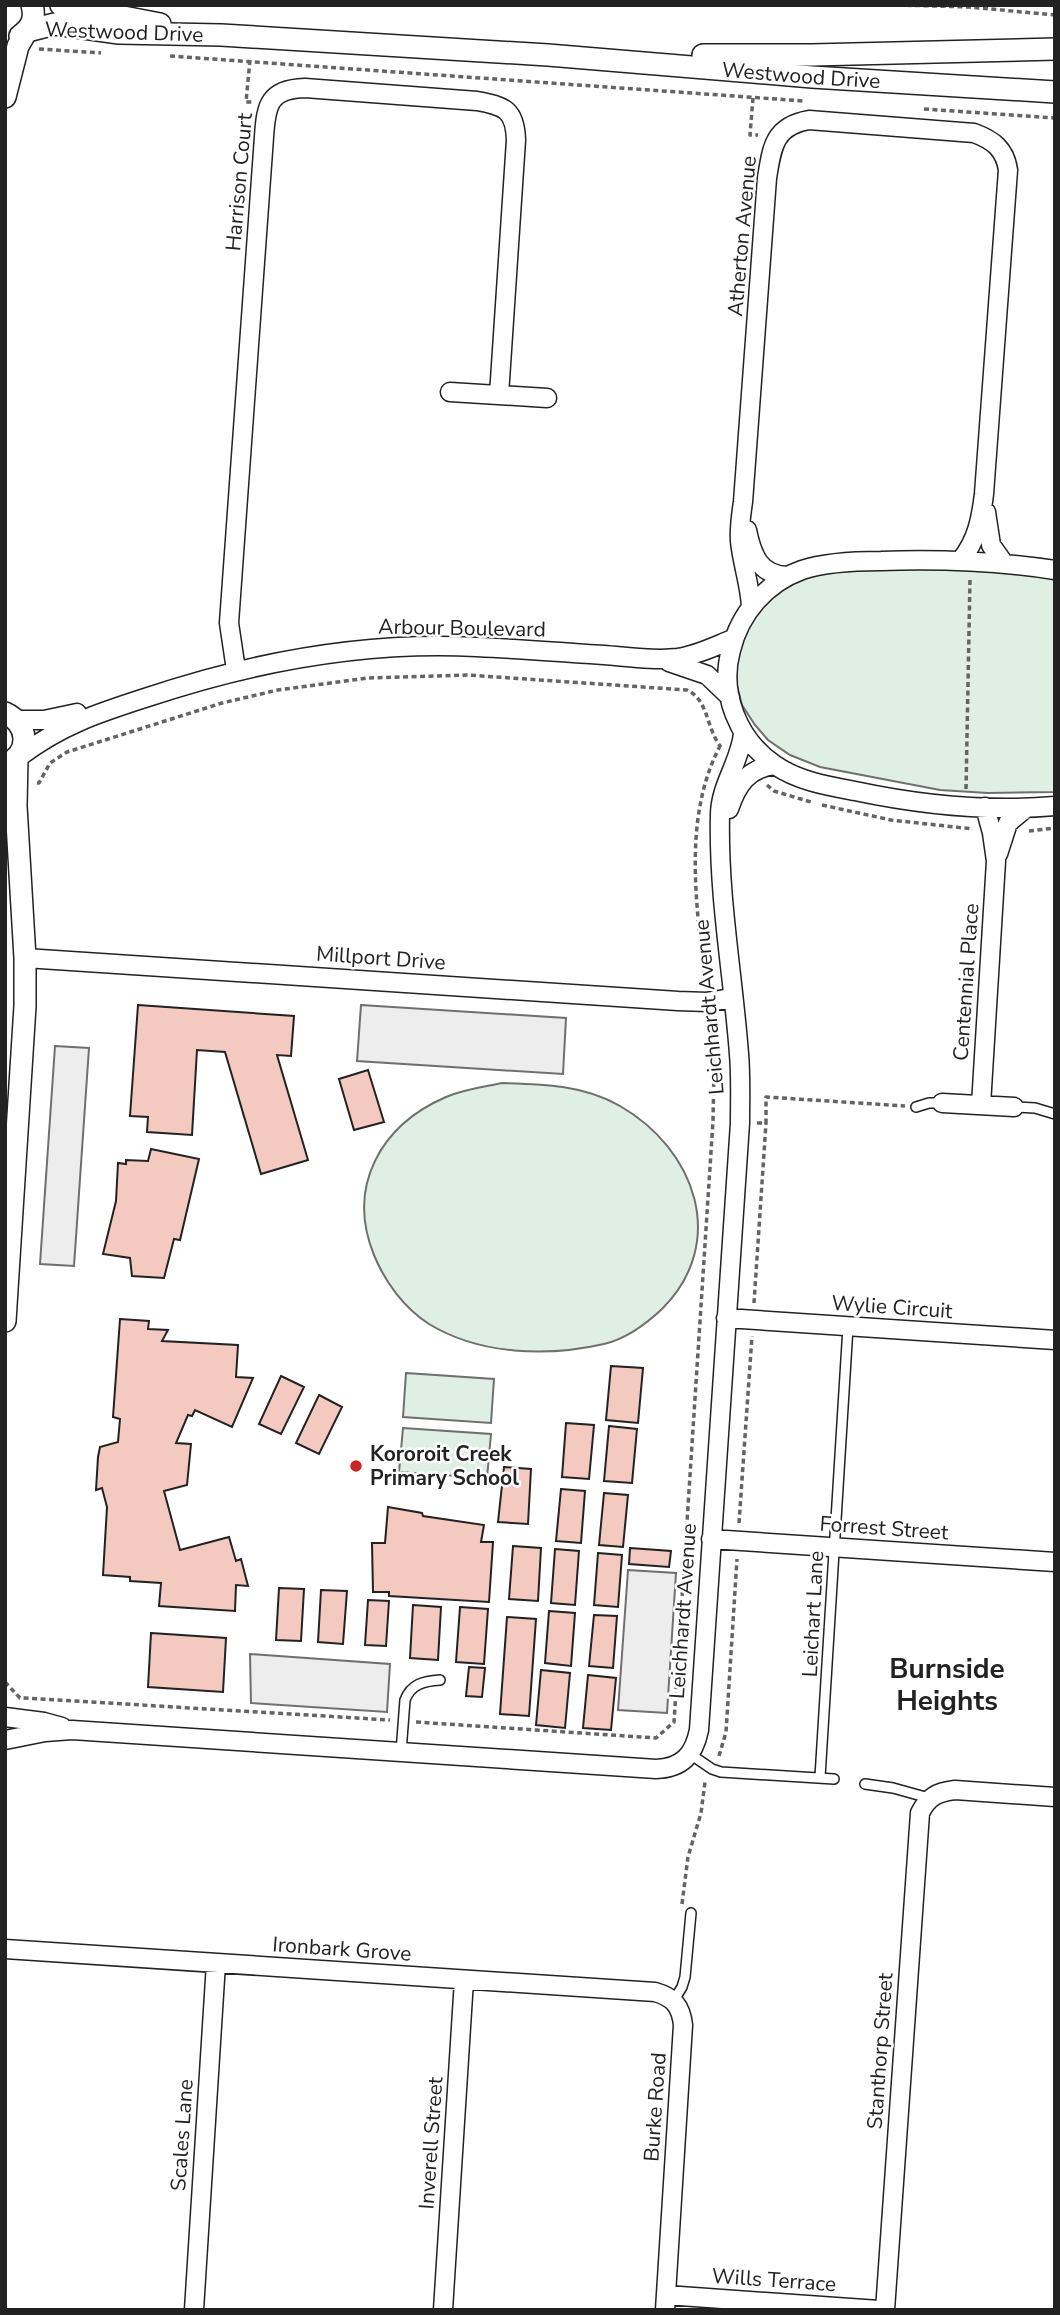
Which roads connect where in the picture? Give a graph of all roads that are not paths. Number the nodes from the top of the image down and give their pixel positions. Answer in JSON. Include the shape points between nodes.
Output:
{"nodes":[{"id":1,"x":32,"y":5,"type":"edge"},
{"id":2,"x":61,"y":5,"type":"edge"},
{"id":3,"x":19,"y":34,"type":"edge"},
{"id":4,"x":221,"y":35,"type":"junction"},
{"id":5,"x":1055,"y":49,"type":"edge"},
{"id":6,"x":548,"y":55,"type":"junction"},
{"id":7,"x":1055,"y":92,"type":"edge"},
{"id":8,"x":5,"y":97,"type":"edge"},
{"id":9,"x":450,"y":392,"type":"dead end"},
{"id":10,"x":499,"y":395,"type":"junction"},
{"id":11,"x":547,"y":398,"type":"dead end"},
{"id":12,"x":985,"y":494,"type":"junction"},
{"id":13,"x":743,"y":502,"type":"junction"},
{"id":14,"x":966,"y":560,"type":"junction"},
{"id":15,"x":1003,"y":562,"type":"junction"},
{"id":16,"x":1055,"y":570,"type":"edge"},
{"id":17,"x":788,"y":576,"type":"junction"},
{"id":18,"x":751,"y":607,"type":"junction"},
{"id":19,"x":733,"y":639,"type":"junction"},
{"id":20,"x":663,"y":659,"type":"junction"},
{"id":21,"x":236,"y":670,"type":"junction"},
{"id":22,"x":730,"y":697,"type":"junction"},
{"id":23,"x":102,"y":712,"type":"junction"},
{"id":24,"x":10,"y":713,"type":"edge"},
{"id":25,"x":743,"y":734,"type":"junction"},
{"id":26,"x":14,"y":760,"type":"edge"},
{"id":27,"x":775,"y":765,"type":"junction"},
{"id":28,"x":5,"y":794,"type":"edge"},
{"id":29,"x":1055,"y":806,"type":"edge"},
{"id":30,"x":985,"y":807,"type":"junction"},
{"id":31,"x":1026,"y":808,"type":"junction"},
{"id":32,"x":721,"y":847,"type":"junction"},
{"id":33,"x":18,"y":849,"type":"junction"},
{"id":34,"x":996,"y":861,"type":"junction"},
{"id":35,"x":25,"y":958,"type":"junction"},
{"id":36,"x":733,"y":998,"type":"junction"},
{"id":37,"x":942,"y":1103,"type":"joint"},
{"id":38,"x":981,"y":1105,"type":"junction"},
{"id":39,"x":916,"y":1107,"type":"road end"},
{"id":40,"x":1014,"y":1107,"type":"joint"},
{"id":41,"x":1055,"y":1114,"type":"edge"},
{"id":42,"x":11,"y":1144,"type":"edge"},
{"id":43,"x":726,"y":1318,"type":"junction"},
{"id":44,"x":5,"y":1321,"type":"edge"},
{"id":45,"x":848,"y":1327,"type":"junction"},
{"id":46,"x":1055,"y":1340,"type":"edge"},
{"id":47,"x":711,"y":1539,"type":"junction"},
{"id":48,"x":834,"y":1547,"type":"junction"},
{"id":49,"x":1055,"y":1562,"type":"edge"},
{"id":50,"x":440,"y":1680,"type":"dead end"},
{"id":51,"x":5,"y":1717,"type":"edge"},
{"id":52,"x":72,"y":1730,"type":"junction"},
{"id":53,"x":5,"y":1740,"type":"edge"},
{"id":54,"x":401,"y":1752,"type":"junction"},
{"id":55,"x":691,"y":1754,"type":"junction"},
{"id":56,"x":820,"y":1777,"type":"junction"},
{"id":57,"x":834,"y":1779,"type":"dead end"},
{"id":58,"x":865,"y":1784,"type":"dead end"},
{"id":59,"x":1055,"y":1797,"type":"edge"},
{"id":60,"x":929,"y":1798,"type":"junction"},
{"id":61,"x":691,"y":1913,"type":"dead end"},
{"id":62,"x":5,"y":1949,"type":"edge"},
{"id":63,"x":216,"y":1963,"type":"junction"},
{"id":64,"x":464,"y":1980,"type":"junction"},
{"id":65,"x":674,"y":2000,"type":"junction"},
{"id":66,"x":665,"y":2302,"type":"edge"},
{"id":67,"x":194,"y":2310,"type":"edge"},
{"id":68,"x":443,"y":2310,"type":"edge"},
{"id":69,"x":879,"y":2310,"type":"edge"},
{"id":70,"x":885,"y":2310,"type":"edge"}],
"edges":[{"from":1,"to":3,"type":"street","via":[[33,20]]},
{"from":2,"to":4,"type":"street","name":"Westwood Drive"},
{"from":3,"to":4,"type":"street","name":"Westwood Drive","via":[[55,24],[119,33]]},
{"from":3,"to":8,"type":"street"},
{"from":4,"to":6,"type":"street","name":"Westwood Drive"},
{"from":5,"to":6,"type":"street","name":"Westwood Drive"},
{"from":6,"to":7,"type":"street","name":"Westwood Drive"},
{"from":9,"to":10,"type":"street"},
{"from":10,"to":11,"type":"street"},
{"from":10,"to":21,"type":"street","name":"Harrison Court","via":[[516,141],[510,113],[477,101],[304,88],[281,91],[266,112],[264,137],[229,623]]},
{"from":12,"to":13,"type":"street","name":"Atherton Avenue","via":[[1008,170],[1003,152],[974,133],[822,121],[796,122],[785,128],[771,152]]},
{"from":12,"to":14,"type":"street"},
{"from":12,"to":15,"type":"street","via":[[991,545]]},
{"from":13,"to":17,"type":"street","via":[[748,537],[758,561],[774,576]]},
{"from":13,"to":18,"type":"street","via":[[740,540]]},
{"from":14,"to":15,"type":"street"},
{"from":14,"to":17,"type":"street","via":[[862,561]]},
{"from":15,"to":16,"type":"street"},
{"from":17,"to":18,"type":"street"},
{"from":18,"to":19,"type":"street"},
{"from":19,"to":20,"type":"street","via":[[698,654]]},
{"from":19,"to":22,"type":"street","via":[[727,679]]},
{"from":20,"to":21,"type":"street","name":"Arbour Boulevard","via":[[428,647],[337,653]]},
{"from":20,"to":22,"type":"street","via":[[707,675]]},
{"from":21,"to":23,"type":"street","name":"Arbour Boulevard"},
{"from":22,"to":25,"type":"street"},
{"from":23,"to":24,"type":"street","via":[[44,720]]},
{"from":23,"to":26,"type":"street","via":[[52,733]]},
{"from":24,"to":26,"type":"street","via":[[22,726],[25,742]]},
{"from":25,"to":27,"type":"street"},
{"from":25,"to":32,"type":"street","via":[[721,803]]},
{"from":26,"to":33,"type":"street"},
{"from":27,"to":30,"type":"street","via":[[832,787],[913,802]]},
{"from":27,"to":32,"type":"street","via":[[752,771],[741,783],[730,805]]},
{"from":28,"to":33,"type":"street"},
{"from":29,"to":31,"type":"street"},
{"from":30,"to":31,"type":"street"},
{"from":30,"to":34,"type":"street"},
{"from":31,"to":34,"type":"street","via":[[1009,823]]},
{"from":32,"to":36,"type":"street","name":"Leichhardt Avenue","via":[[723,918]]},
{"from":33,"to":35,"type":"street"},
{"from":34,"to":38,"type":"street","name":"Centennial Place"},
{"from":35,"to":36,"type":"street","name":"Millport Drive","via":[[707,1002]]},
{"from":35,"to":42,"type":"street","via":[[24,1020]]},
{"from":36,"to":43,"type":"street","name":"Leichhardt Avenue","via":[[740,1123]]},
{"from":37,"to":38,"type":"street"},
{"from":37,"to":39,"type":"lane"},
{"from":38,"to":40,"type":"street"},
{"from":40,"to":41,"type":"lane"},
{"from":42,"to":44,"type":"street"},
{"from":43,"to":45,"type":"street","name":"Wylie Circuit"},
{"from":43,"to":47,"type":"street","name":"Leichhardt Avenue"},
{"from":45,"to":46,"type":"street","name":"Wylie Circuit"},
{"from":45,"to":48,"type":"lane","name":"Leichart Lane"},
{"from":47,"to":48,"type":"street","name":"Forrest Street"},
{"from":47,"to":55,"type":"street","name":"Leichhardt Avenue","via":[[699,1730]]},
{"from":48,"to":49,"type":"street","name":"Forrest Street"},
{"from":48,"to":56,"type":"lane","name":"Leichart Lane"},
{"from":50,"to":54,"type":"lane","via":[[422,1683],[408,1693]]},
{"from":51,"to":52,"type":"street"},
{"from":52,"to":53,"type":"street"},
{"from":52,"to":54,"type":"street"},
{"from":54,"to":55,"type":"street","via":[[656,1769],[674,1767]]},
{"from":55,"to":56,"type":"lane","via":[[721,1772]]},
{"from":56,"to":57,"type":"lane"},
{"from":58,"to":60,"type":"lane"},
{"from":59,"to":60,"type":"street","via":[[955,1790]]},
{"from":60,"to":70,"type":"street","name":"Stanthorp Street","via":[[918,1824]]},
{"from":61,"to":65,"type":"lane","via":[[685,1977]]},
{"from":62,"to":63,"type":"street","name":"Ironbark Grove"},
{"from":63,"to":64,"type":"street","name":"Ironbark Grove"},
{"from":63,"to":67,"type":"street","name":"Scales Lane"},
{"from":64,"to":65,"type":"street","name":"Ironbark Grove","via":[[655,1992]]},
{"from":64,"to":68,"type":"street","name":"Inverell Street"},
{"from":65,"to":66,"type":"street","name":"Burke Road","via":[[683,2025]]},
{"from":66,"to":69,"type":"street","name":"Wills Terrace"}]}
